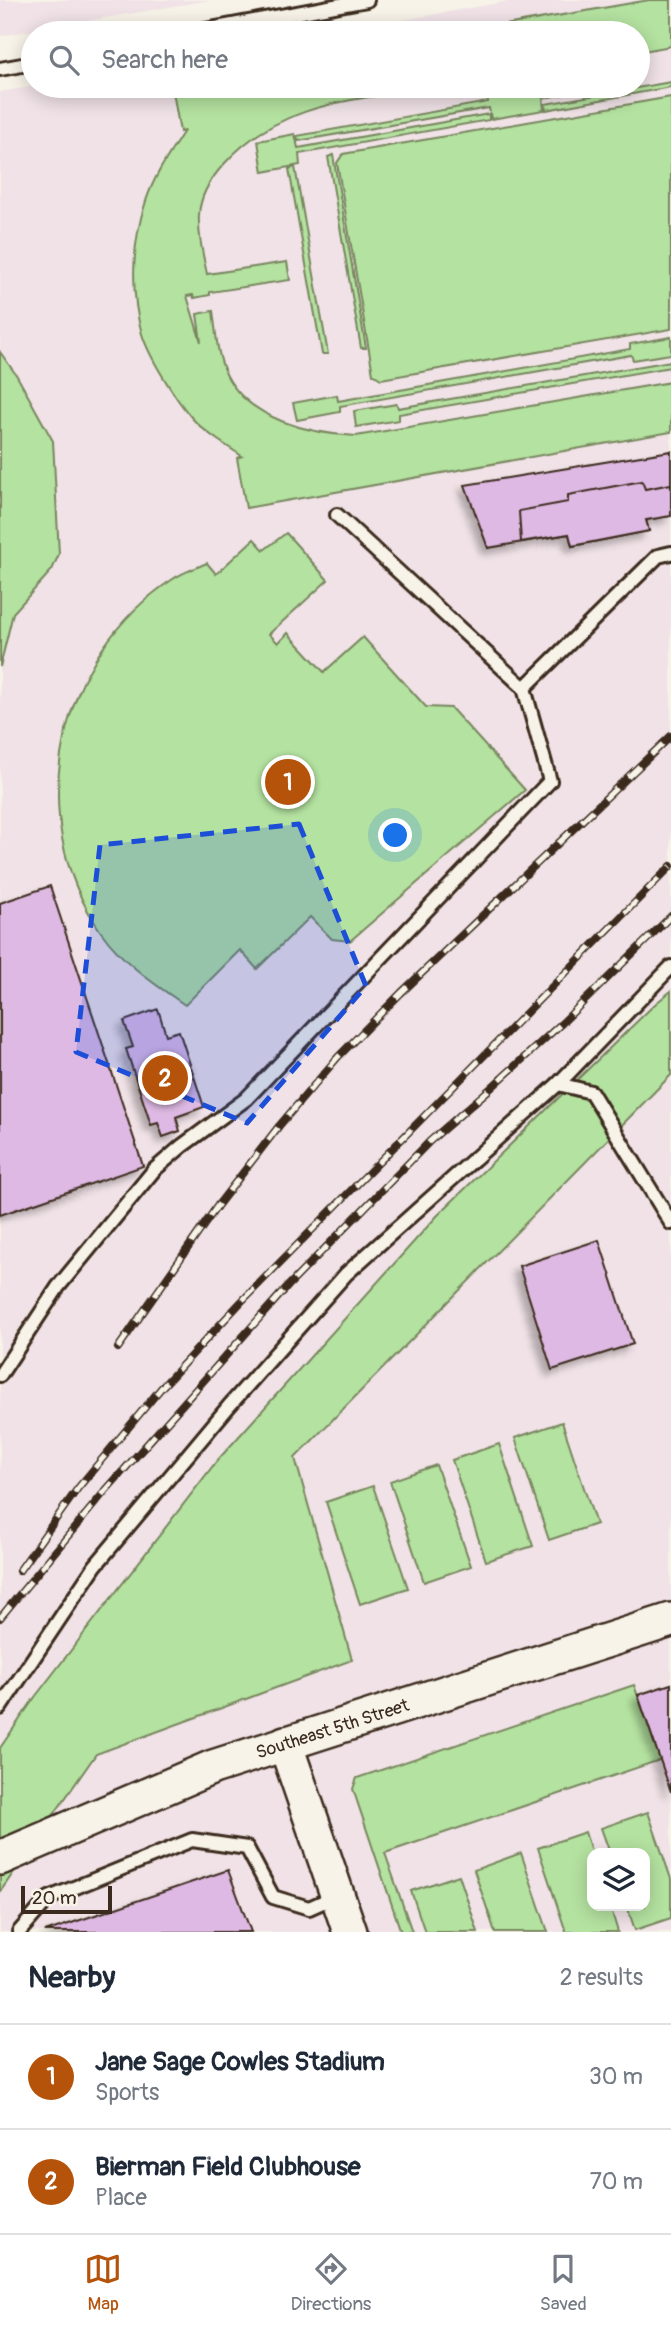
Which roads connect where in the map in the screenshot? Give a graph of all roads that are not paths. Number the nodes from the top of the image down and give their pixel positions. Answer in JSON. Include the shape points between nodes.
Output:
{"nodes":[{"id":1,"x":367,"y":0,"type":"edge"},
{"id":2,"x":254,"y":21,"type":"edge"},
{"id":3,"x":21,"y":65,"type":"edge"},
{"id":4,"x":0,"y":69,"type":"edge"},
{"id":5,"x":337,"y":515,"type":"dead end"},
{"id":6,"x":671,"y":553,"type":"edge"},
{"id":7,"x":524,"y":688,"type":"junction"},
{"id":8,"x":671,"y":967,"type":"edge"},
{"id":9,"x":558,"y":1083,"type":"junction"},
{"id":10,"x":671,"y":1223,"type":"edge"},
{"id":11,"x":0,"y":1375,"type":"edge"},
{"id":12,"x":671,"y":1620,"type":"edge"},
{"id":13,"x":0,"y":1708,"type":"edge"},
{"id":14,"x":285,"y":1744,"type":"junction"},
{"id":15,"x":0,"y":1858,"type":"edge"},
{"id":16,"x":337,"y":1895,"type":"junction"},
{"id":17,"x":19,"y":1932,"type":"edge"},
{"id":18,"x":350,"y":1932,"type":"edge"}],
"edges":[{"from":1,"to":2,"type":"lane"},
{"from":3,"to":4,"type":"lane"},
{"from":5,"to":7,"type":"lane"},
{"from":6,"to":7,"type":"lane","via":[[658,556]]},
{"from":7,"to":11,"type":"lane","via":[[550,781],[246,1099],[154,1170],[58,1287]]},
{"from":8,"to":9,"type":"lane"},
{"from":9,"to":10,"type":"lane","via":[[591,1092]]},
{"from":9,"to":13,"type":"lane","via":[[346,1274],[95,1566]]},
{"from":12,"to":14,"type":"street","name":"Southeast 5th Street"},
{"from":14,"to":15,"type":"street","name":"Southeast 5th Street","via":[[213,1767]]},
{"from":14,"to":16,"type":"street"},
{"from":16,"to":17,"type":"lane","via":[[309,1908],[273,1896],[247,1848],[192,1840],[49,1898]]},
{"from":16,"to":18,"type":"street"}]}
